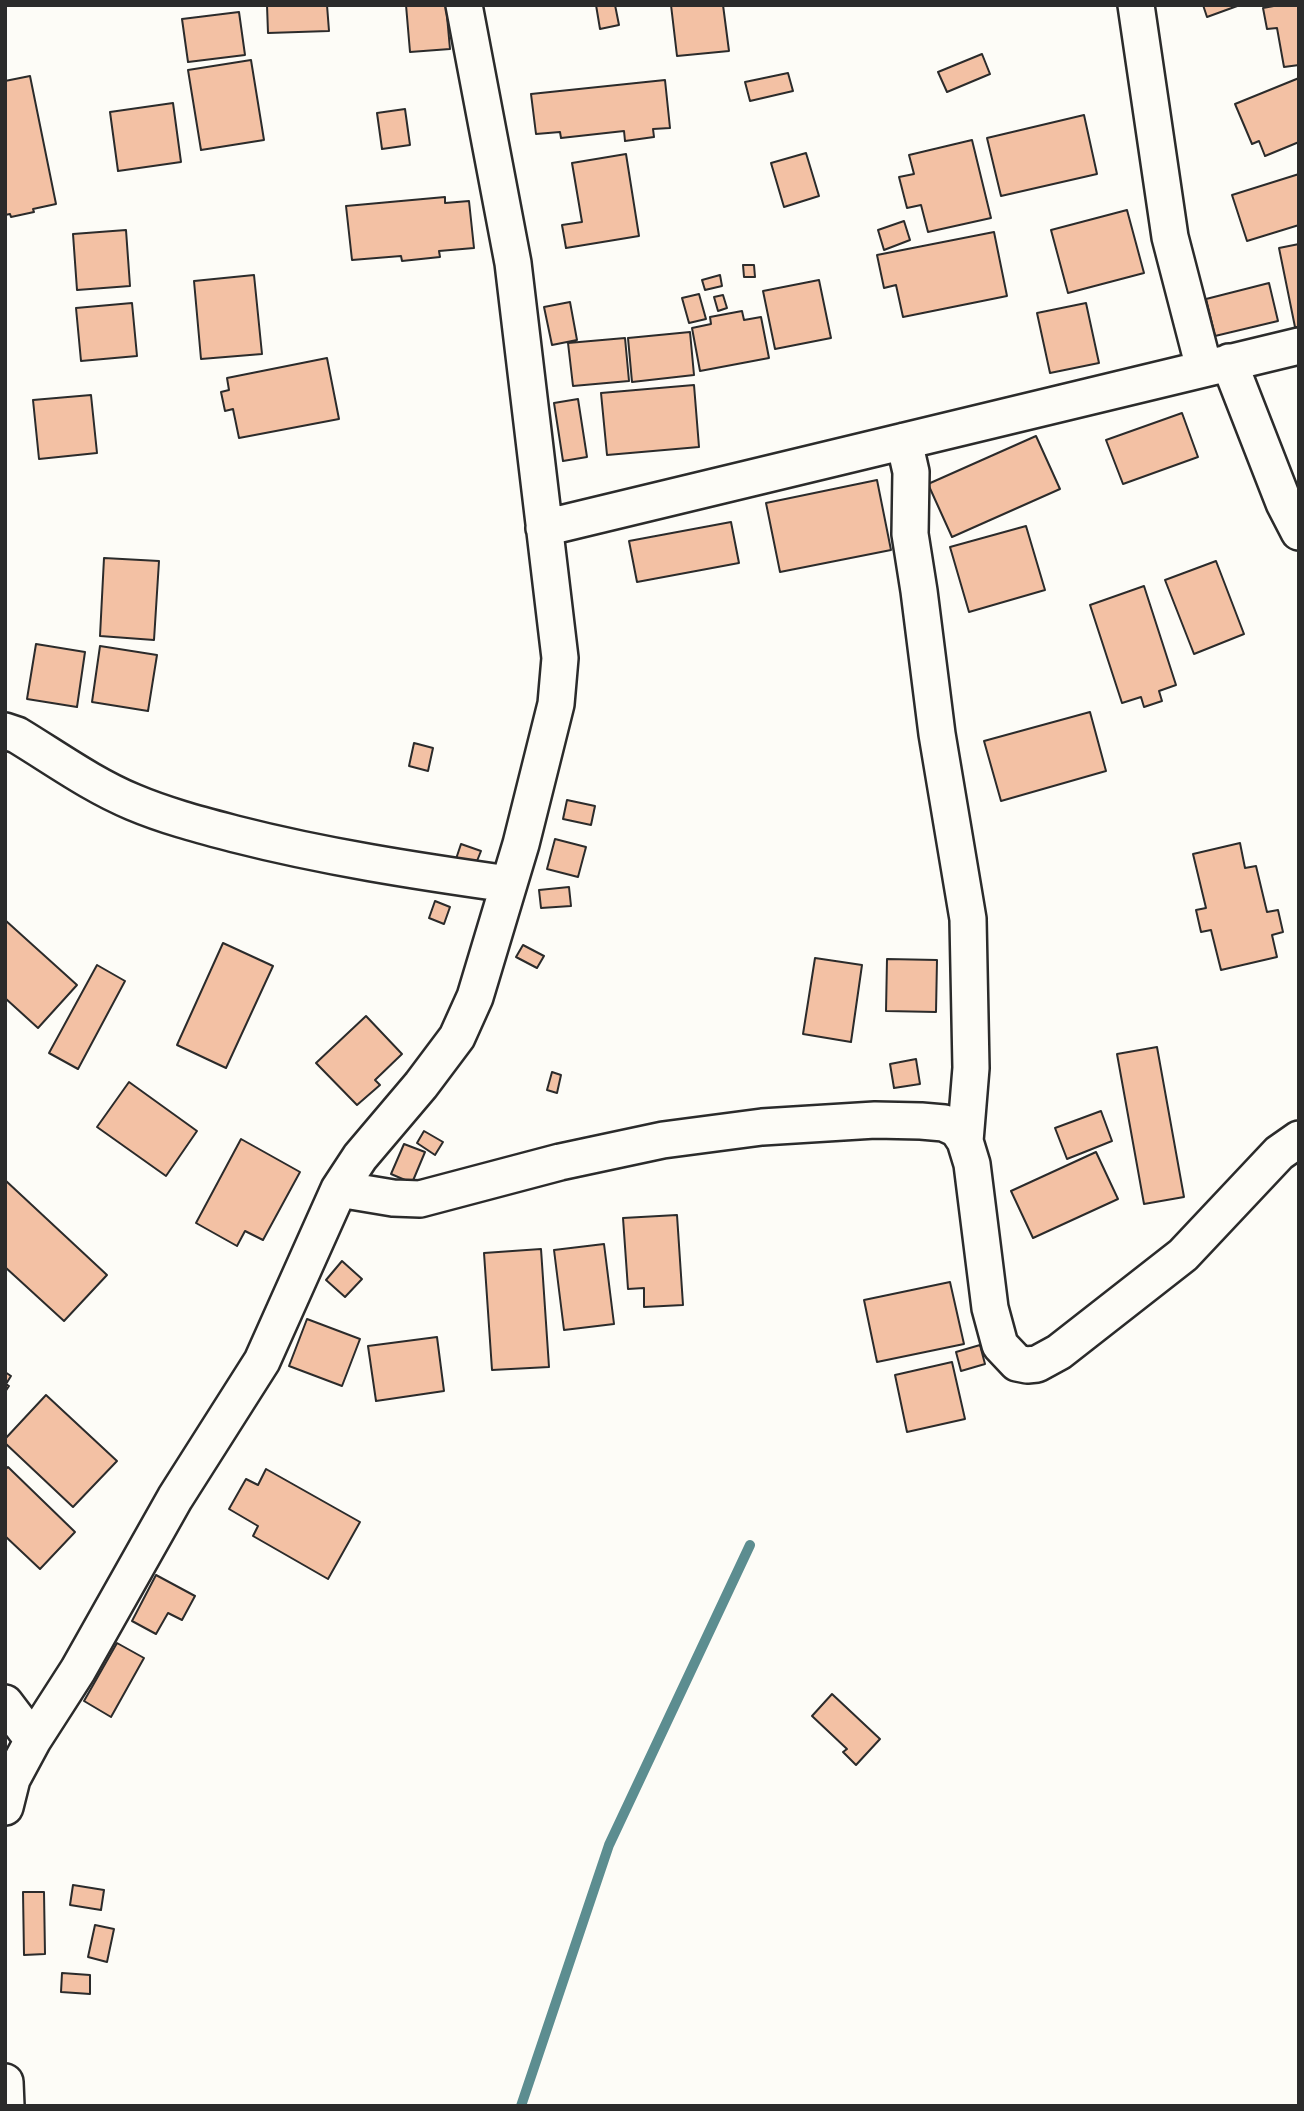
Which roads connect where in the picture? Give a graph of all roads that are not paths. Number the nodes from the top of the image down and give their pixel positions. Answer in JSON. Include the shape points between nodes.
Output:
{"nodes":[{"id":1,"x":464,"y":5,"type":"edge"},
{"id":2,"x":1136,"y":5,"type":"edge"},
{"id":3,"x":1299,"y":346,"type":"edge"},
{"id":4,"x":1216,"y":365,"type":"junction"},
{"id":5,"x":904,"y":441,"type":"junction"},
{"id":6,"x":544,"y":528,"type":"junction"},
{"id":7,"x":1299,"y":532,"type":"edge"},
{"id":8,"x":5,"y":731,"type":"edge"},
{"id":9,"x":508,"y":884,"type":"junction"},
{"id":10,"x":1299,"y":1139,"type":"edge"},
{"id":11,"x":965,"y":1141,"type":"junction"},
{"id":12,"x":339,"y":1189,"type":"junction"},
{"id":13,"x":5,"y":1703,"type":"edge"},
{"id":14,"x":33,"y":1740,"type":"junction"},
{"id":15,"x":5,"y":1807,"type":"edge"},
{"id":16,"x":5,"y":2082,"type":"edge"},
{"id":17,"x":6,"y":2106,"type":"edge"}],
"edges":[{"from":1,"to":6,"type":"street","via":[[513,263]]},
{"from":2,"to":4,"type":"street","via":[[1170,237]]},
{"from":3,"to":4,"type":"street"},
{"from":4,"to":5,"type":"street"},
{"from":4,"to":7,"type":"street"},
{"from":5,"to":6,"type":"street"},
{"from":5,"to":11,"type":"street","via":[[911,472],[910,534],[968,919],[971,1068]]},
{"from":6,"to":9,"type":"street","via":[[560,658],[556,704]]},
{"from":8,"to":9,"type":"street","via":[[132,802],[191,822],[369,864]]},
{"from":9,"to":12,"type":"street","via":[[475,997],[457,1037],[359,1157]]},
{"from":10,"to":11,"type":"street","via":[[1279,1153],[1183,1255],[1059,1352],[1027,1366],[1008,1355],[994,1326]]},
{"from":11,"to":12,"type":"street","via":[[957,1129],[921,1121],[762,1127],[663,1140],[420,1199]]},
{"from":12,"to":14,"type":"street","via":[[262,1361],[175,1498]]},
{"from":13,"to":14,"type":"street"},
{"from":14,"to":15,"type":"street","via":[[12,1779]]},
{"from":16,"to":17,"type":"street"}]}
